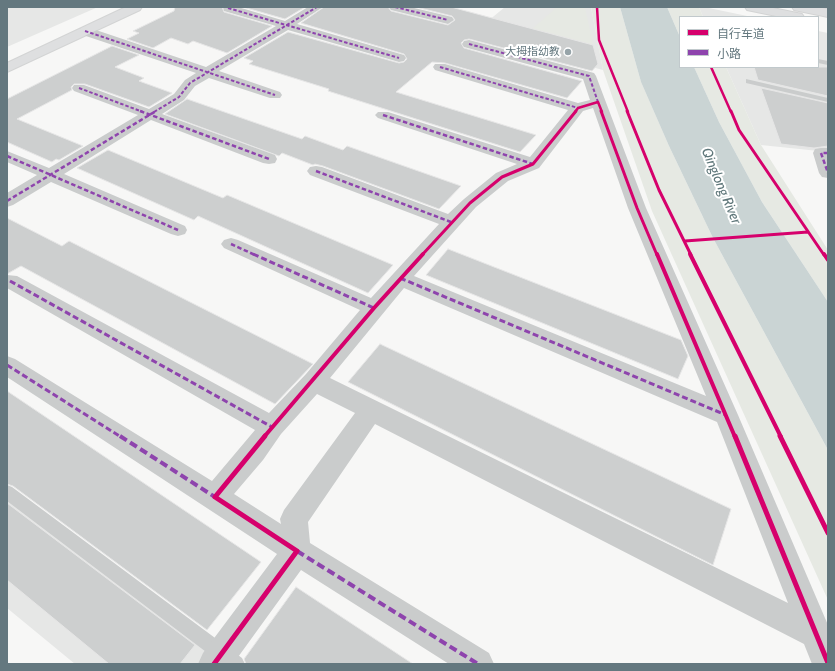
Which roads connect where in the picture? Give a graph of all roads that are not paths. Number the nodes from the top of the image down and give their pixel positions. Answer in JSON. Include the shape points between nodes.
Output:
{"nodes":[{"id":1,"x":136,"y":7,"type":"edge"},
{"id":2,"x":317,"y":7,"type":"edge"},
{"id":3,"x":395,"y":7,"type":"edge"},
{"id":4,"x":751,"y":7,"type":"edge"},
{"id":5,"x":798,"y":7,"type":"edge"},
{"id":6,"x":228,"y":8,"type":"dead end"},
{"id":7,"x":828,"y":13,"type":"edge"},
{"id":8,"x":793,"y":16,"type":"edge"},
{"id":9,"x":448,"y":20,"type":"dead end"},
{"id":10,"x":287,"y":25,"type":"junction"},
{"id":11,"x":85,"y":31,"type":"junction"},
{"id":12,"x":469,"y":44,"type":"dead end"},
{"id":13,"x":399,"y":58,"type":"dead end"},
{"id":14,"x":440,"y":67,"type":"dead end"},
{"id":15,"x":7,"y":68,"type":"edge"},
{"id":16,"x":208,"y":72,"type":"junction"},
{"id":17,"x":749,"y":81,"type":"dead end"},
{"id":18,"x":78,"y":88,"type":"dead end"},
{"id":19,"x":275,"y":95,"type":"dead end"},
{"id":20,"x":828,"y":100,"type":"edge"},
{"id":21,"x":588,"y":105,"type":"junction"},
{"id":22,"x":150,"y":115,"type":"junction"},
{"id":23,"x":383,"y":115,"type":"dead end"},
{"id":24,"x":828,"y":153,"type":"edge"},
{"id":25,"x":7,"y":156,"type":"edge"},
{"id":26,"x":269,"y":159,"type":"dead end"},
{"id":27,"x":533,"y":164,"type":"junction"},
{"id":28,"x":316,"y":171,"type":"dead end"},
{"id":29,"x":828,"y":173,"type":"edge"},
{"id":30,"x":49,"y":176,"type":"junction"},
{"id":31,"x":7,"y":201,"type":"edge"},
{"id":32,"x":451,"y":222,"type":"junction"},
{"id":33,"x":178,"y":230,"type":"dead end"},
{"id":34,"x":230,"y":244,"type":"dead end"},
{"id":35,"x":400,"y":278,"type":"junction"},
{"id":36,"x":10,"y":281,"type":"dead end"},
{"id":37,"x":374,"y":308,"type":"junction"},
{"id":38,"x":7,"y":365,"type":"edge"},
{"id":39,"x":314,"y":381,"type":"junction"},
{"id":40,"x":371,"y":410,"type":"junction"},
{"id":41,"x":726,"y":415,"type":"junction"},
{"id":42,"x":272,"y":426,"type":"junction"},
{"id":43,"x":7,"y":492,"type":"edge"},
{"id":44,"x":215,"y":497,"type":"junction"},
{"id":45,"x":297,"y":550,"type":"junction"},
{"id":46,"x":816,"y":633,"type":"junction"},
{"id":47,"x":224,"y":660,"type":"edge"},
{"id":48,"x":828,"y":663,"type":"edge"},
{"id":49,"x":478,"y":664,"type":"edge"}],
"edges":[{"from":1,"to":11,"type":"main road"},
{"from":2,"to":10,"type":"street"},
{"from":3,"to":9,"type":"street"},
{"from":4,"to":8,"type":"main road"},
{"from":5,"to":7,"type":"main road"},
{"from":6,"to":10,"type":"street"},
{"from":10,"to":13,"type":"street"},
{"from":10,"to":16,"type":"street"},
{"from":11,"to":15,"type":"main road"},
{"from":11,"to":16,"type":"street"},
{"from":12,"to":21,"type":"street","via":[[590,76]]},
{"from":14,"to":21,"type":"street"},
{"from":16,"to":19,"type":"street"},
{"from":16,"to":22,"type":"street","via":[[190,83],[179,97]]},
{"from":17,"to":20,"type":"lane"},
{"from":18,"to":22,"type":"street"},
{"from":21,"to":27,"type":"street"},
{"from":21,"to":41,"type":"street"},
{"from":22,"to":26,"type":"street"},
{"from":22,"to":30,"type":"street"},
{"from":23,"to":27,"type":"street"},
{"from":24,"to":29,"type":"street","via":[[820,152]]},
{"from":25,"to":30,"type":"street"},
{"from":27,"to":32,"type":"street","via":[[502,177]]},
{"from":28,"to":32,"type":"street"},
{"from":30,"to":31,"type":"street"},
{"from":30,"to":33,"type":"street","via":[[88,190]]},
{"from":32,"to":35,"type":"street"},
{"from":34,"to":37,"type":"street"},
{"from":35,"to":37,"type":"street"},
{"from":35,"to":41,"type":"street"},
{"from":36,"to":42,"type":"street"},
{"from":37,"to":39,"type":"street"},
{"from":38,"to":44,"type":"street"},
{"from":39,"to":40,"type":"street"},
{"from":39,"to":42,"type":"street"},
{"from":40,"to":45,"type":"street","via":[[294,519]]},
{"from":40,"to":46,"type":"street"},
{"from":41,"to":46,"type":"street"},
{"from":42,"to":44,"type":"street","via":[[254,452]]},
{"from":43,"to":47,"type":"lane"},
{"from":44,"to":45,"type":"street"},
{"from":45,"to":47,"type":"street"},
{"from":45,"to":49,"type":"street"},
{"from":46,"to":48,"type":"street"}]}
